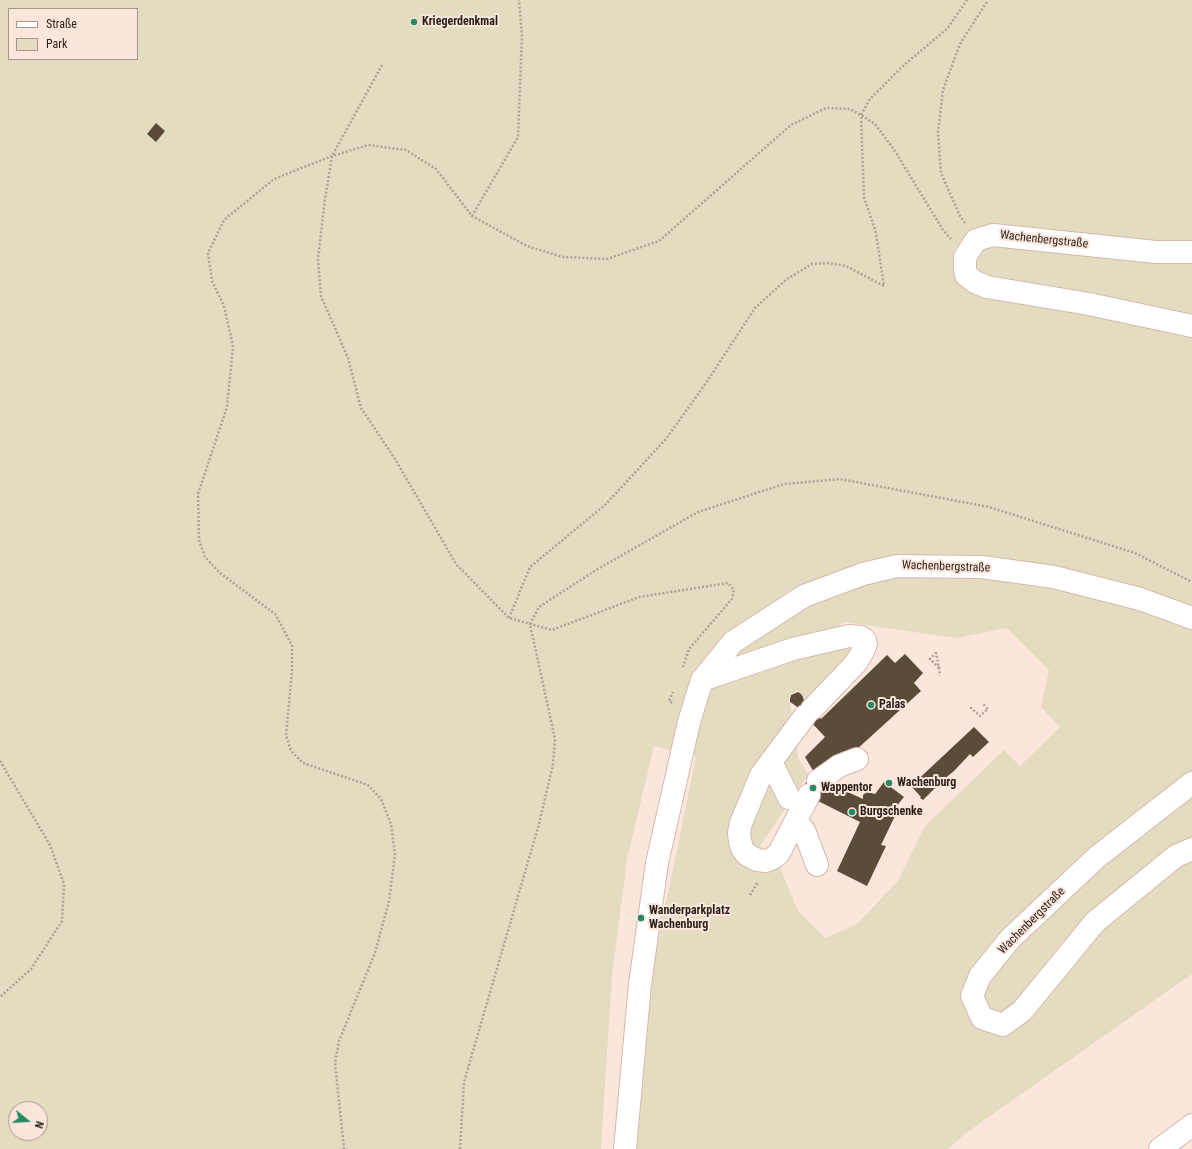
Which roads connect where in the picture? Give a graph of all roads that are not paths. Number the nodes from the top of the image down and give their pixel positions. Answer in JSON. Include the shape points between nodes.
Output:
{"nodes":[{"id":1,"x":1192,"y":252,"type":"edge"},
{"id":2,"x":1192,"y":326,"type":"edge"},
{"id":3,"x":1192,"y":618,"type":"edge"},
{"id":4,"x":702,"y":680,"type":"junction"},
{"id":5,"x":857,"y":759,"type":"dead end"},
{"id":6,"x":771,"y":762,"type":"junction"},
{"id":7,"x":1192,"y":783,"type":"edge"},
{"id":8,"x":805,"y":792,"type":"junction"},
{"id":9,"x":804,"y":830,"type":"dead end"},
{"id":10,"x":1192,"y":849,"type":"edge"},
{"id":11,"x":817,"y":865,"type":"dead end"},
{"id":12,"x":1192,"y":1125,"type":"edge"},
{"id":13,"x":626,"y":1149,"type":"edge"},
{"id":14,"x":1160,"y":1149,"type":"edge"}],
"edges":[{"from":1,"to":2,"type":"street","name":"Wachenbergstraße","via":[[1156,252],[994,235],[971,248],[966,275],[987,287],[1089,304]]},
{"from":3,"to":4,"type":"street","name":"Wachenbergstraße","via":[[1140,598],[1054,577],[982,567],[897,566],[863,574],[804,596],[734,642]]},
{"from":4,"to":6,"type":"street","via":[[793,648],[850,636],[865,640],[862,654],[855,664],[809,712]]},
{"from":4,"to":13,"type":"street","name":"Wachenbergstraße","via":[[689,722],[657,863],[640,984]]},
{"from":5,"to":8,"type":"street","via":[[839,766]]},
{"from":6,"to":8,"type":"street"},
{"from":6,"to":8,"type":"street","via":[[762,775],[741,823],[740,841],[746,854],[757,860],[766,861],[779,853]]},
{"from":7,"to":10,"type":"street","name":"Wachenbergstraße","via":[[1097,857],[1010,939],[980,976],[972,996],[982,1018],[1003,1025],[1022,1011],[1095,922],[1176,856]]},
{"from":9,"to":11,"type":"street"},
{"from":12,"to":14,"type":"street"}]}
